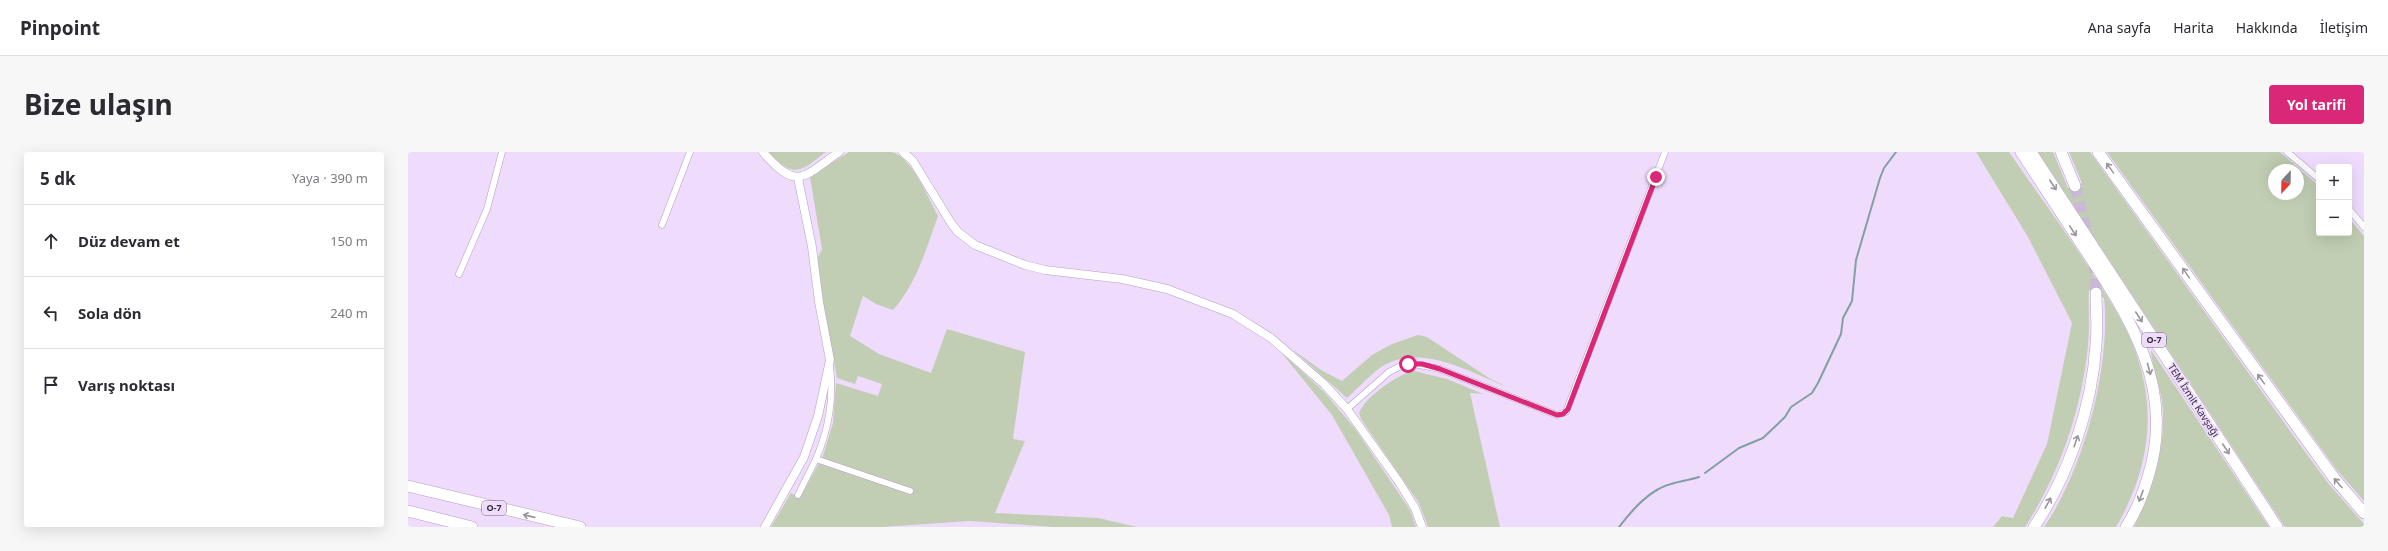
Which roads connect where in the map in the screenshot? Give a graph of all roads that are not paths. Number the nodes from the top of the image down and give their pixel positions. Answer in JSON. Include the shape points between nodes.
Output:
{"nodes":[{"id":1,"x":502,"y":152,"type":"edge"},
{"id":2,"x":690,"y":152,"type":"edge"},
{"id":3,"x":763,"y":152,"type":"edge"},
{"id":4,"x":839,"y":152,"type":"edge"},
{"id":5,"x":903,"y":152,"type":"edge"},
{"id":6,"x":1665,"y":152,"type":"edge"},
{"id":7,"x":2021,"y":152,"type":"edge"},
{"id":8,"x":2031,"y":152,"type":"edge"},
{"id":9,"x":2061,"y":152,"type":"edge"},
{"id":10,"x":2098,"y":152,"type":"edge"},
{"id":11,"x":2287,"y":152,"type":"edge"},
{"id":12,"x":2316,"y":176,"type":"edge"},
{"id":13,"x":798,"y":178,"type":"junction"},
{"id":14,"x":2075,"y":186,"type":"tunnel mouth"},
{"id":15,"x":2352,"y":213,"type":"edge"},
{"id":16,"x":662,"y":225,"type":"dead end"},
{"id":17,"x":2364,"y":227,"type":"edge"},
{"id":18,"x":459,"y":274,"type":"dead end"},
{"id":19,"x":2096,"y":293,"type":"tunnel mouth"},
{"id":20,"x":830,"y":360,"type":"junction"},
{"id":21,"x":1347,"y":409,"type":"junction"},
{"id":22,"x":816,"y":459,"type":"junction"},
{"id":23,"x":408,"y":486,"type":"edge"},
{"id":24,"x":910,"y":491,"type":"dead end"},
{"id":25,"x":798,"y":495,"type":"dead end"},
{"id":26,"x":408,"y":511,"type":"edge"},
{"id":27,"x":2364,"y":513,"type":"edge"},
{"id":28,"x":2129,"y":524,"type":"edge"},
{"id":29,"x":766,"y":525,"type":"edge"},
{"id":30,"x":472,"y":527,"type":"edge"},
{"id":31,"x":580,"y":527,"type":"edge"},
{"id":32,"x":1422,"y":527,"type":"edge"},
{"id":33,"x":2034,"y":527,"type":"edge"},
{"id":34,"x":2277,"y":527,"type":"edge"}],
"edges":[{"from":1,"to":18,"type":"street","via":[[487,209]]},
{"from":2,"to":16,"type":"street"},
{"from":3,"to":13,"type":"street","via":[[780,170]]},
{"from":4,"to":13,"type":"street","via":[[806,176]]},
{"from":5,"to":21,"type":"street","via":[[913,161],[958,232],[975,245],[1032,266],[1146,283],[1214,305],[1271,338],[1324,384]]},
{"from":6,"to":21,"type":"street","via":[[1566,412],[1557,415],[1440,369],[1414,364],[1401,366],[1389,372]]},
{"from":7,"to":28,"type":"highway","one_way":true,"via":[[2122,306],[2146,357],[2156,401],[2155,444],[2152,464]]},
{"from":8,"to":34,"type":"highway","name":"TEM İzmit Kavşağı","number":"O-7","one_way":true},
{"from":9,"to":14,"type":"highway"},
{"from":27,"to":10,"type":"highway","one_way":true,"via":[[2334,478]]},
{"from":11,"to":12,"type":"street"},
{"from":13,"to":20,"type":"street"},
{"from":15,"to":17,"type":"street"},
{"from":33,"to":19,"type":"highway","one_way":true,"via":[[2061,478],[2078,433],[2093,373]]},
{"from":20,"to":22,"type":"street","via":[[832,385],[829,421]]},
{"from":20,"to":29,"type":"street","via":[[812,438],[799,468]]},
{"from":21,"to":32,"type":"street","via":[[1399,482],[1415,508]]},
{"from":22,"to":24,"type":"street"},
{"from":22,"to":25,"type":"street"},
{"from":31,"to":23,"type":"highway","number":"O-7","one_way":true},
{"from":26,"to":30,"type":"highway"}]}
